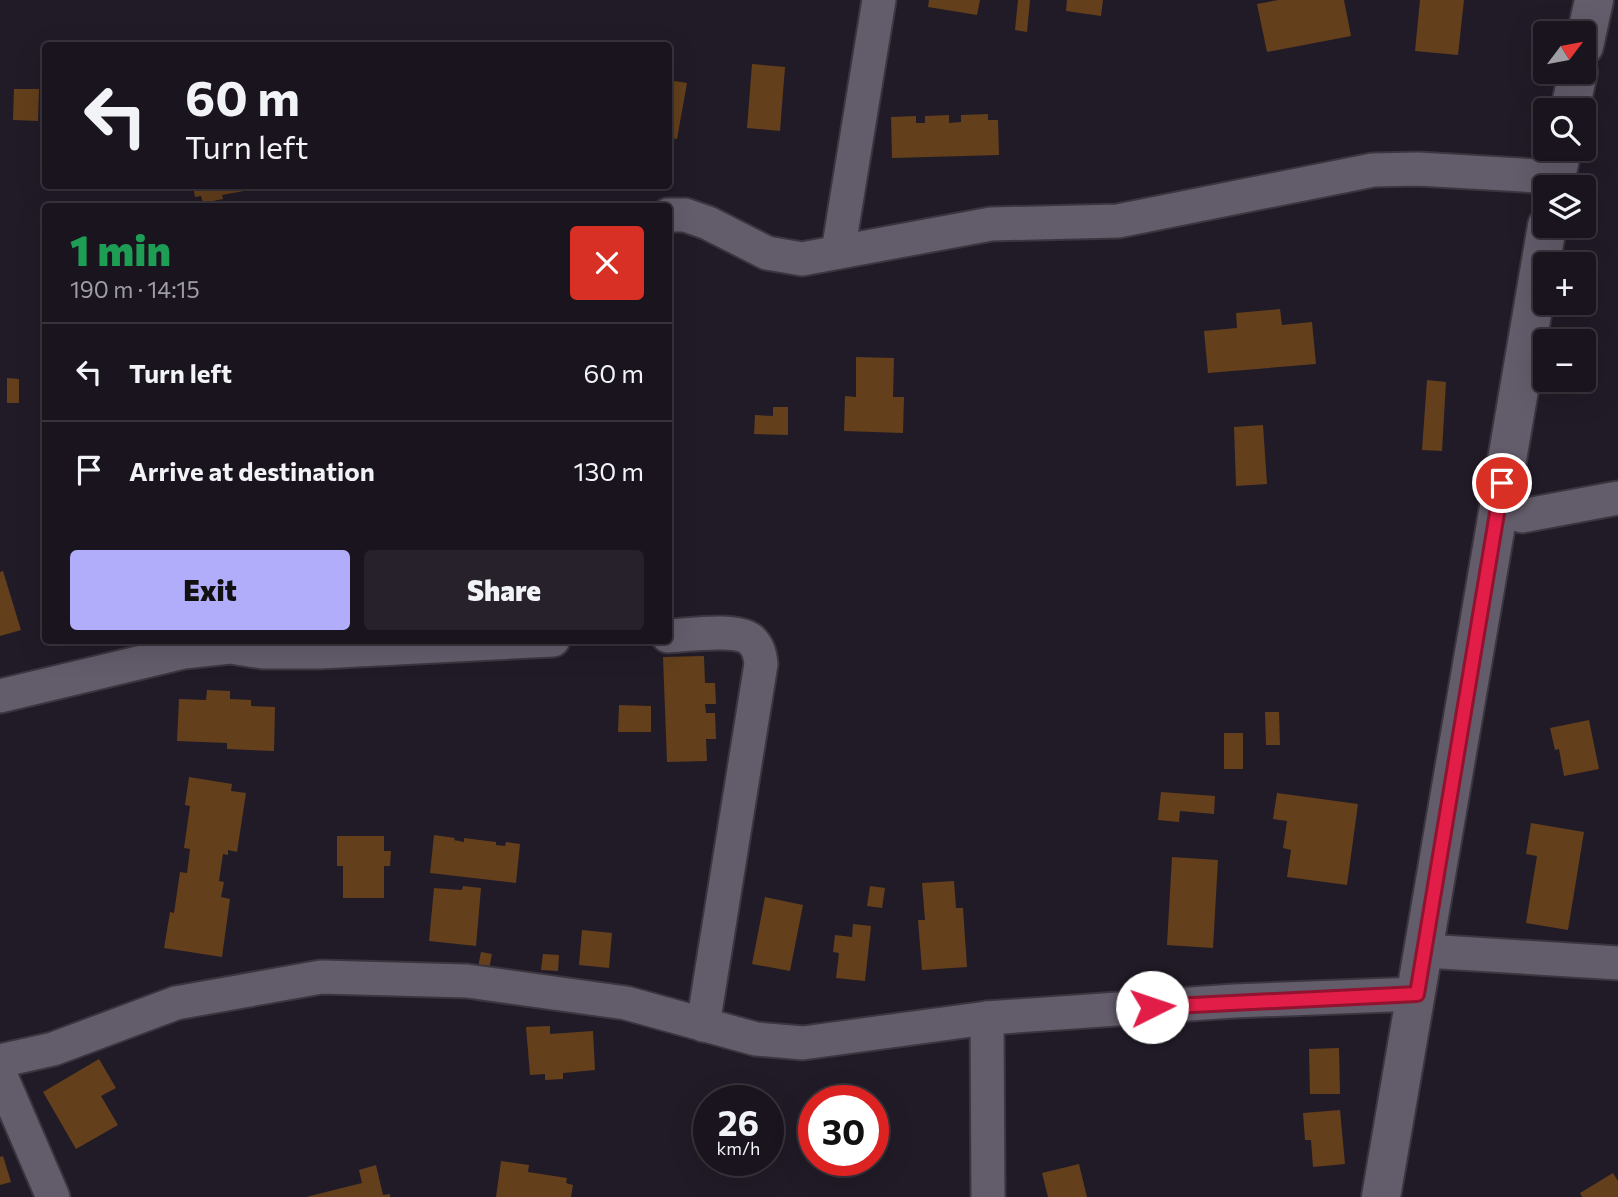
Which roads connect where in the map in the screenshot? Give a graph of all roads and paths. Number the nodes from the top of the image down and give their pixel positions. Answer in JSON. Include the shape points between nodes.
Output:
{"nodes":[{"id":1,"x":879,"y":0,"type":"edge"},
{"id":2,"x":1594,"y":0,"type":"edge"},
{"id":3,"x":1590,"y":21,"type":"edge"},
{"id":4,"x":1557,"y":171,"type":"edge"},
{"id":5,"x":672,"y":215,"type":"edge"},
{"id":6,"x":1545,"y":238,"type":"edge"},
{"id":7,"x":838,"y":252,"type":"junction"},
{"id":8,"x":1618,"y":498,"type":"edge"},
{"id":9,"x":1498,"y":509,"type":"junction"},
{"id":10,"x":672,"y":636,"type":"edge"},
{"id":11,"x":475,"y":644,"type":"edge"},
{"id":12,"x":166,"y":648,"type":"edge"},
{"id":13,"x":0,"y":696,"type":"edge"},
{"id":14,"x":1425,"y":951,"type":"junction"},
{"id":15,"x":1618,"y":963,"type":"edge"},
{"id":16,"x":1417,"y":994,"type":"junction"},
{"id":17,"x":987,"y":1018,"type":"junction"},
{"id":18,"x":703,"y":1025,"type":"junction"},
{"id":19,"x":0,"y":1062,"type":"edge"},
{"id":20,"x":0,"y":1074,"type":"edge"},
{"id":21,"x":53,"y":1197,"type":"edge"},
{"id":22,"x":988,"y":1197,"type":"edge"},
{"id":23,"x":1381,"y":1197,"type":"edge"}],
"edges":[{"from":1,"to":7,"type":"street"},
{"from":2,"to":3,"type":"street"},
{"from":4,"to":7,"type":"street","via":[[1373,170],[1118,221],[991,224]]},
{"from":5,"to":7,"type":"street","via":[[708,223],[767,253],[802,259]]},
{"from":6,"to":9,"type":"street"},
{"from":8,"to":9,"type":"street","via":[[1522,516]]},
{"from":9,"to":14,"type":"street"},
{"from":10,"to":18,"type":"street","via":[[731,633],[748,637],[760,652],[761,664]]},
{"from":11,"to":12,"type":"street","via":[[320,652],[230,647],[184,652]]},
{"from":12,"to":13,"type":"street"},
{"from":14,"to":15,"type":"street"},
{"from":14,"to":16,"type":"street"},
{"from":16,"to":17,"type":"street"},
{"from":16,"to":23,"type":"street"},
{"from":17,"to":18,"type":"street","via":[[803,1043],[756,1039]]},
{"from":17,"to":22,"type":"street"},
{"from":18,"to":19,"type":"street","via":[[626,1003],[467,981],[321,977],[176,1003],[53,1049]]},
{"from":20,"to":21,"type":"street"}]}
